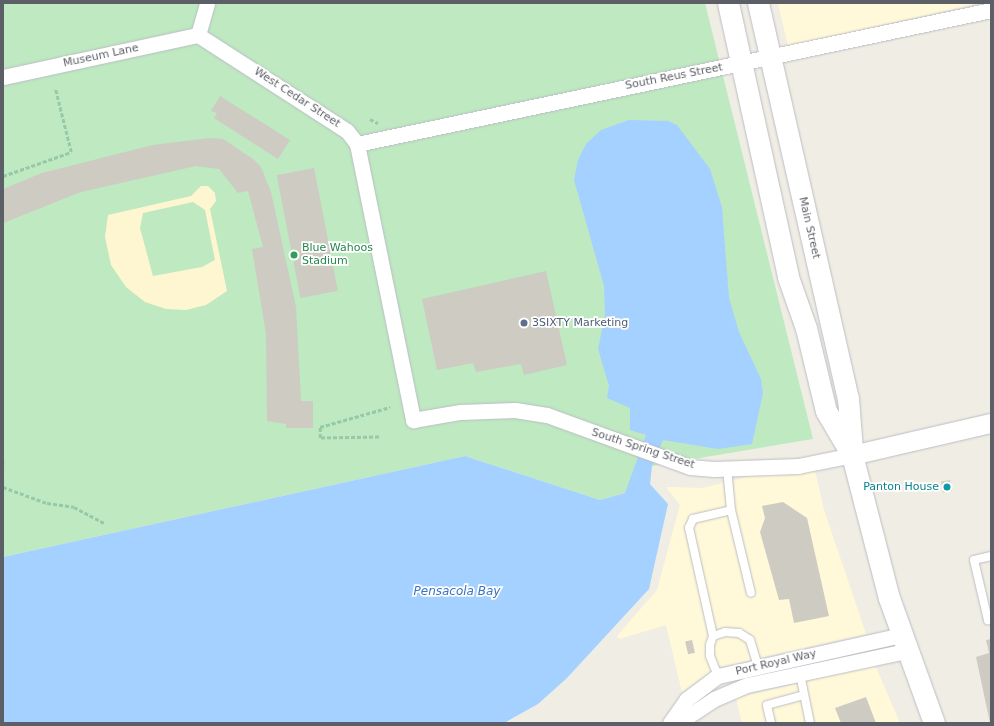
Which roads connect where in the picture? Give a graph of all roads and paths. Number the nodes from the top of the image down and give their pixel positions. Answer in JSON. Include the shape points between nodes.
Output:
{"nodes":[{"id":1,"x":207,"y":3,"type":"edge"},
{"id":2,"x":728,"y":3,"type":"edge"},
{"id":3,"x":758,"y":3,"type":"edge"},
{"id":4,"x":985,"y":8,"type":"edge"},
{"id":5,"x":198,"y":35,"type":"junction"},
{"id":6,"x":770,"y":59,"type":"junction"},
{"id":7,"x":741,"y":64,"type":"junction"},
{"id":8,"x":3,"y":77,"type":"edge"},
{"id":9,"x":55,"y":88,"type":"dead end"},
{"id":10,"x":357,"y":144,"type":"junction"},
{"id":11,"x":3,"y":176,"type":"edge"},
{"id":12,"x":390,"y":408,"type":"dead end"},
{"id":13,"x":414,"y":420,"type":"joint"},
{"id":14,"x":991,"y":424,"type":"edge"},
{"id":15,"x":379,"y":437,"type":"dead end"},
{"id":16,"x":852,"y":455,"type":"junction"},
{"id":17,"x":726,"y":468,"type":"junction"},
{"id":18,"x":3,"y":487,"type":"edge"},
{"id":19,"x":731,"y":510,"type":"junction"},
{"id":20,"x":106,"y":524,"type":"dead end"},
{"id":21,"x":991,"y":556,"type":"edge"},
{"id":22,"x":751,"y":593,"type":"dead end"},
{"id":23,"x":989,"y":620,"type":"edge"},
{"id":24,"x":713,"y":636,"type":"junction"},
{"id":25,"x":904,"y":643,"type":"junction"},
{"id":26,"x":796,"y":658,"type":"junction"},
{"id":27,"x":756,"y":667,"type":"junction"},
{"id":28,"x":800,"y":674,"type":"junction"},
{"id":29,"x":718,"y":676,"type":"junction"},
{"id":30,"x":757,"y":683,"type":"junction"},
{"id":31,"x":725,"y":695,"type":"junction"},
{"id":32,"x":804,"y":695,"type":"junction"},
{"id":33,"x":670,"y":723,"type":"edge"},
{"id":34,"x":678,"y":723,"type":"edge"},
{"id":35,"x":771,"y":723,"type":"edge"},
{"id":36,"x":810,"y":723,"type":"edge"},
{"id":37,"x":934,"y":723,"type":"edge"}],
"edges":[{"from":1,"to":5,"type":"street"},
{"from":2,"to":7,"type":"main road"},
{"from":3,"to":6,"type":"main road","name":"Main Street"},
{"from":4,"to":6,"type":"street","name":"South Reus Street"},
{"from":5,"to":8,"type":"street","name":"Museum Lane"},
{"from":5,"to":10,"type":"street","name":"West Cedar Street","via":[[347,131]]},
{"from":6,"to":7,"type":"street","name":"South Reus Street"},
{"from":6,"to":16,"type":"main road","name":"Main Street","via":[[848,398]]},
{"from":7,"to":10,"type":"street","name":"South Reus Street"},
{"from":7,"to":16,"type":"main road","via":[[788,277],[806,328],[826,411]]},
{"from":9,"to":11,"type":"path","via":[[71,152]]},
{"from":10,"to":13,"type":"street","name":"West Cedar Street"},
{"from":12,"to":15,"type":"path","via":[[320,427],[320,438]]},
{"from":13,"to":17,"type":"street","name":"South Spring Street","via":[[460,412],[515,410],[547,415],[612,441],[690,467]]},
{"from":14,"to":16,"type":"street","name":"South Spring Street"},
{"from":16,"to":17,"type":"street","name":"South Spring Street","via":[[798,466]]},
{"from":16,"to":25,"type":"main road"},
{"from":17,"to":19,"type":"lane"},
{"from":18,"to":20,"type":"path","via":[[47,504],[74,507]]},
{"from":19,"to":22,"type":"lane"},
{"from":19,"to":24,"type":"lane","via":[[693,519],[689,528]]},
{"from":21,"to":23,"type":"lane","via":[[974,560]]},
{"from":24,"to":27,"type":"lane","via":[[739,633],[750,640]]},
{"from":24,"to":29,"type":"lane","via":[[710,656]]},
{"from":25,"to":26,"type":"street","name":"Port Royal Way"},
{"from":25,"to":28,"type":"street","name":"Port Royal Way"},
{"from":25,"to":37,"type":"main road"},
{"from":26,"to":27,"type":"street","name":"Port Royal Way"},
{"from":26,"to":28,"type":"street"},
{"from":27,"to":29,"type":"street","name":"Port Royal Way"},
{"from":27,"to":30,"type":"street"},
{"from":28,"to":30,"type":"street","name":"Port Royal Way"},
{"from":28,"to":32,"type":"lane"},
{"from":29,"to":31,"type":"street"},
{"from":29,"to":33,"type":"street","name":"Port Royal Way","via":[[687,700]]},
{"from":30,"to":31,"type":"street","name":"Port Royal Way"},
{"from":31,"to":34,"type":"street","name":"Port Royal Way"},
{"from":32,"to":35,"type":"lane","via":[[767,705]]},
{"from":32,"to":36,"type":"lane"}]}
